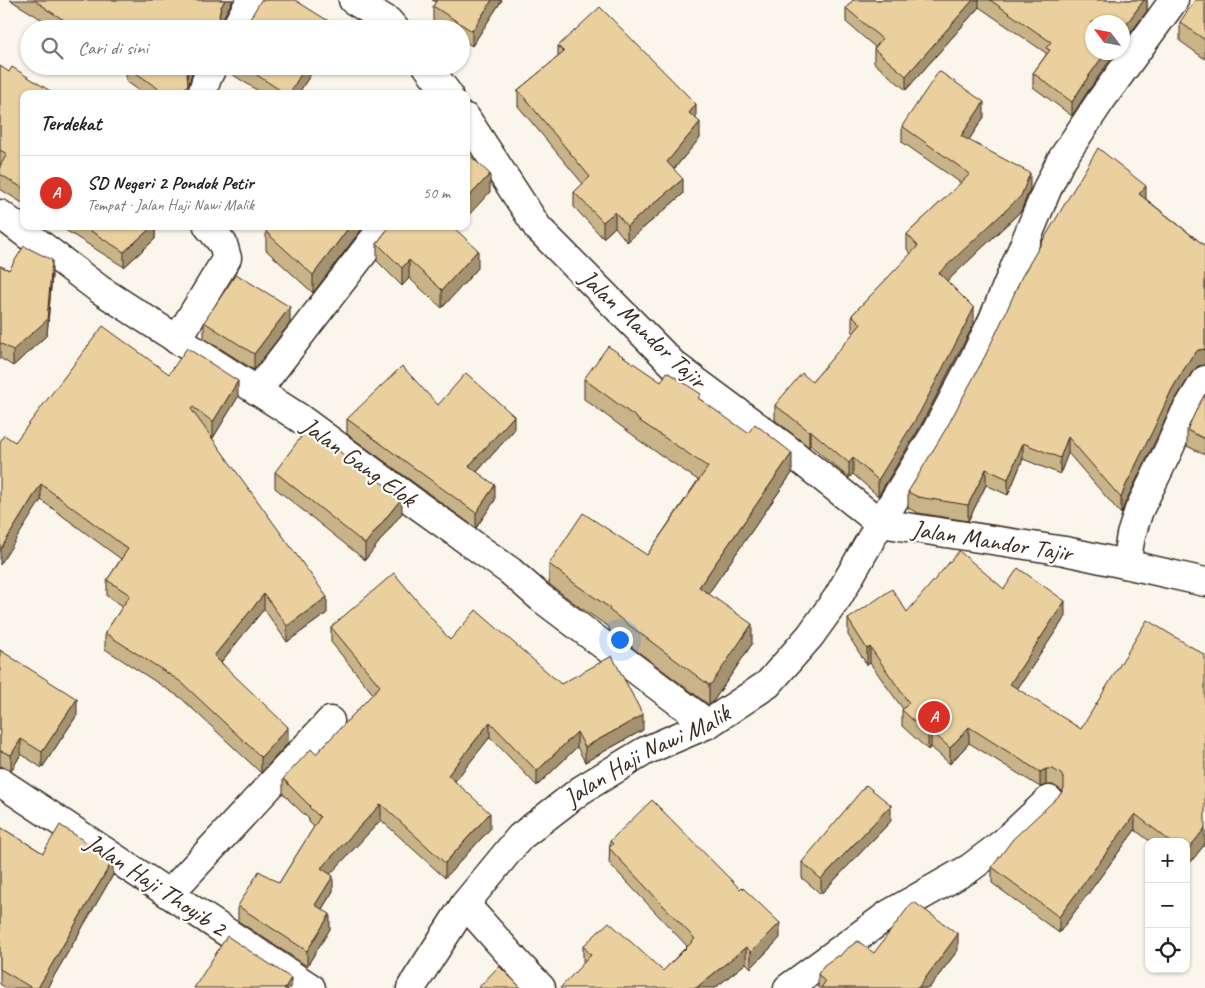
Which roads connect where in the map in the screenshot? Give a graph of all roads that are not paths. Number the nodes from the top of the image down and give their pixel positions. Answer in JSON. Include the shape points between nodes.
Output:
{"nodes":[{"id":1,"x":251,"y":0,"type":"edge"},
{"id":2,"x":353,"y":0,"type":"edge"},
{"id":3,"x":1174,"y":0,"type":"edge"},
{"id":4,"x":240,"y":20,"type":"edge"},
{"id":5,"x":386,"y":20,"type":"edge"},
{"id":6,"x":208,"y":75,"type":"edge"},
{"id":7,"x":434,"y":75,"type":"edge"},
{"id":8,"x":203,"y":90,"type":"edge"},
{"id":9,"x":445,"y":90,"type":"edge"},
{"id":10,"x":470,"y":124,"type":"edge"},
{"id":11,"x":0,"y":214,"type":"edge"},
{"id":12,"x":20,"y":230,"type":"edge"},
{"id":13,"x":21,"y":230,"type":"edge"},
{"id":14,"x":211,"y":230,"type":"edge"},
{"id":15,"x":381,"y":230,"type":"edge"},
{"id":16,"x":177,"y":340,"type":"junction"},
{"id":17,"x":1205,"y":380,"type":"edge"},
{"id":18,"x":257,"y":391,"type":"junction"},
{"id":19,"x":880,"y":523,"type":"junction"},
{"id":20,"x":1126,"y":564,"type":"junction"},
{"id":21,"x":1205,"y":582,"type":"edge"},
{"id":22,"x":330,"y":720,"type":"dead end"},
{"id":23,"x":708,"y":724,"type":"junction"},
{"id":24,"x":0,"y":782,"type":"edge"},
{"id":25,"x":1048,"y":800,"type":"dead end"},
{"id":26,"x":169,"y":894,"type":"junction"},
{"id":27,"x":466,"y":904,"type":"junction"},
{"id":28,"x":311,"y":988,"type":"edge"},
{"id":29,"x":411,"y":988,"type":"edge"},
{"id":30,"x":541,"y":988,"type":"edge"},
{"id":31,"x":788,"y":988,"type":"edge"}],
"edges":[{"from":1,"to":4,"type":"street"},
{"from":2,"to":5,"type":"street"},
{"from":3,"to":19,"type":"street","name":"Jalan Haji Nawi Malik","via":[[1060,162],[971,365],[934,435]]},
{"from":6,"to":8,"type":"street"},
{"from":7,"to":9,"type":"street"},
{"from":10,"to":19,"type":"street","name":"Jalan Mandor Tajir","via":[[538,228],[674,365]]},
{"from":11,"to":12,"type":"street","name":"Jalan Gang Elok"},
{"from":13,"to":16,"type":"street","name":"Jalan Gang Elok","via":[[98,290]]},
{"from":14,"to":16,"type":"street","via":[[223,244],[227,258]]},
{"from":15,"to":18,"type":"street"},
{"from":16,"to":18,"type":"street","name":"Jalan Gang Elok"},
{"from":17,"to":20,"type":"street","via":[[1185,413],[1140,510]]},
{"from":18,"to":23,"type":"street","name":"Jalan Gang Elok","via":[[298,417],[510,571],[540,598]]},
{"from":19,"to":20,"type":"street","name":"Jalan Mandor Tajir","via":[[1065,551]]},
{"from":19,"to":23,"type":"street","name":"Jalan Haji Nawi Malik","via":[[838,597],[810,636],[768,684]]},
{"from":20,"to":21,"type":"street","name":"Jalan Mandor Tajir"},
{"from":22,"to":26,"type":"street"},
{"from":23,"to":27,"type":"street","name":"Jalan Haji Nawi Malik","via":[[646,751],[581,790],[520,837]]},
{"from":24,"to":26,"type":"street","name":"Jalan Haji Thoyib 2"},
{"from":25,"to":31,"type":"street","via":[[970,868],[890,914]]},
{"from":26,"to":28,"type":"street","name":"Jalan Haji Thoyib 2"},
{"from":27,"to":29,"type":"street","name":"Jalan Haji Nawi Malik"},
{"from":27,"to":30,"type":"street"}]}
